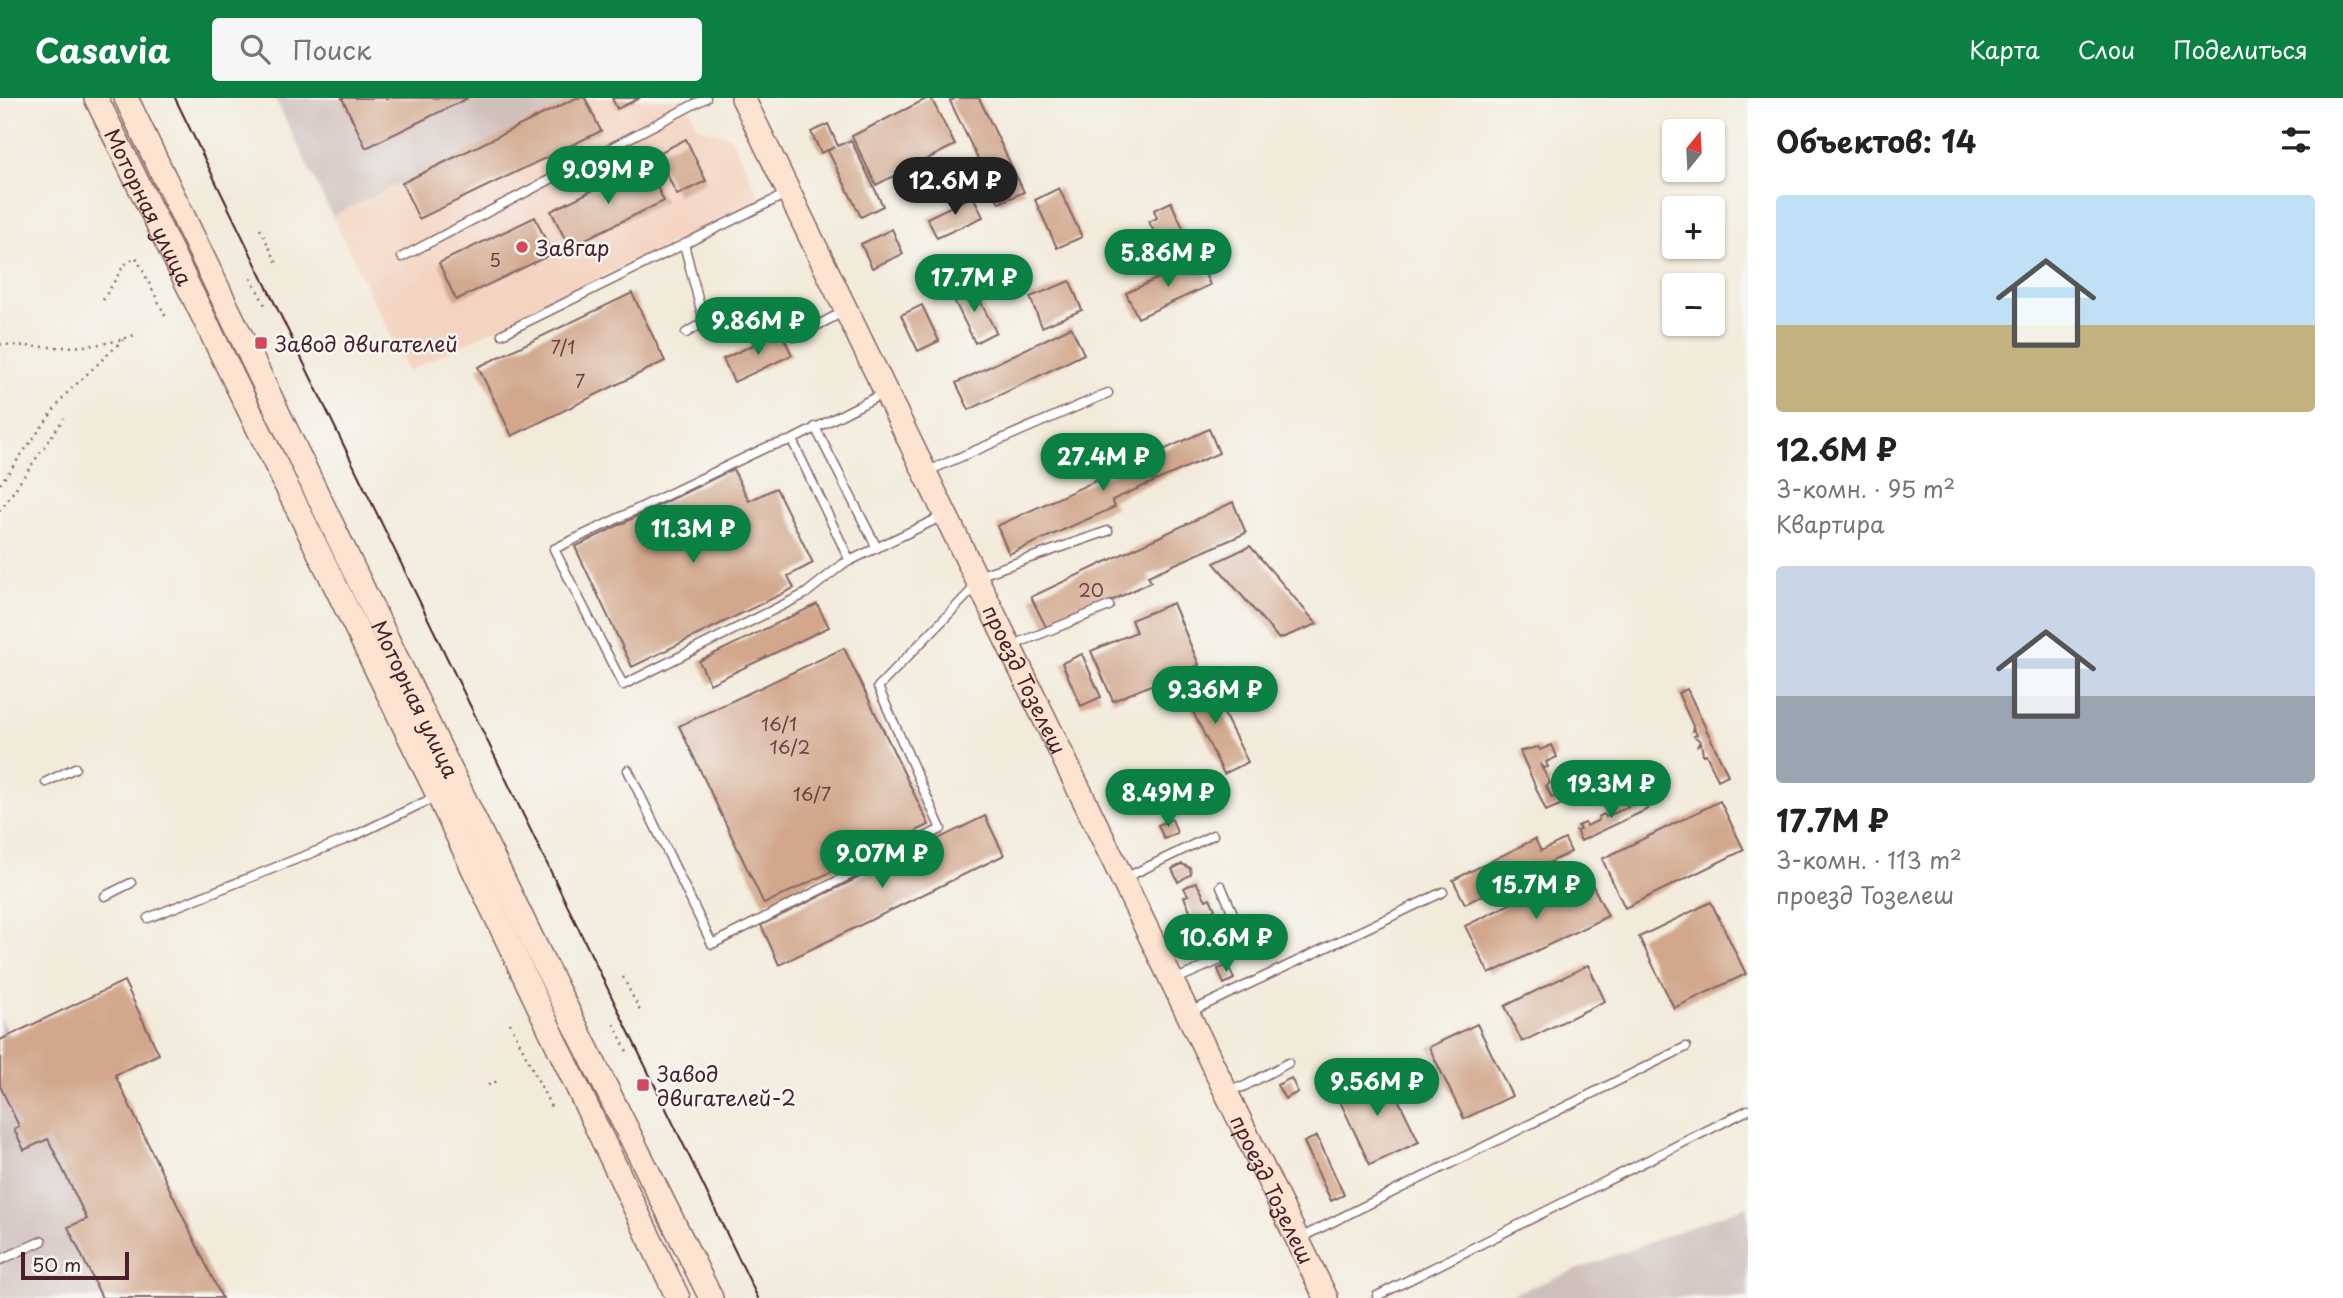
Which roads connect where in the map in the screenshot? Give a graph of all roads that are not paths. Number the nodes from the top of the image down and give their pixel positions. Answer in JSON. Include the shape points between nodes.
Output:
{"nodes":[{"id":1,"x":96,"y":98,"type":"edge"},
{"id":2,"x":126,"y":98,"type":"edge"},
{"id":3,"x":706,"y":98,"type":"edge"},
{"id":4,"x":743,"y":98,"type":"edge"},
{"id":5,"x":788,"y":193,"type":"junction"},
{"id":6,"x":684,"y":244,"type":"junction"},
{"id":7,"x":402,"y":257,"type":"dead end"},
{"id":8,"x":845,"y":311,"type":"junction"},
{"id":9,"x":686,"y":332,"type":"dead end"},
{"id":10,"x":502,"y":334,"type":"dead end"},
{"id":11,"x":794,"y":337,"type":"dead end"},
{"id":12,"x":885,"y":393,"type":"junction"},
{"id":13,"x":1108,"y":393,"type":"dead end"},
{"id":14,"x":815,"y":427,"type":"junction"},
{"id":15,"x":792,"y":440,"type":"junction"},
{"id":16,"x":924,"y":473,"type":"junction"},
{"id":17,"x":944,"y":515,"type":"junction"},
{"id":18,"x":1108,"y":531,"type":"dead end"},
{"id":19,"x":877,"y":548,"type":"junction"},
{"id":20,"x":850,"y":561,"type":"junction"},
{"id":21,"x":976,"y":580,"type":"junction"},
{"id":22,"x":1109,"y":606,"type":"dead end"},
{"id":23,"x":1009,"y":647,"type":"junction"},
{"id":24,"x":412,"y":687,"type":"junction"},
{"id":25,"x":388,"y":698,"type":"junction"},
{"id":26,"x":75,"y":768,"type":"dead end"},
{"id":27,"x":628,"y":770,"type":"dead end"},
{"id":28,"x":46,"y":782,"type":"dead end"},
{"id":29,"x":438,"y":795,"type":"junction"},
{"id":30,"x":1213,"y":835,"type":"dead end"},
{"id":31,"x":1122,"y":880,"type":"junction"},
{"id":32,"x":131,"y":883,"type":"dead end"},
{"id":33,"x":1221,"y":886,"type":"dead end"},
{"id":34,"x":1443,"y":892,"type":"dead end"},
{"id":35,"x":105,"y":896,"type":"dead end"},
{"id":36,"x":148,"y":918,"type":"dead end"},
{"id":37,"x":1172,"y":981,"type":"junction"},
{"id":38,"x":1187,"y":1013,"type":"junction"},
{"id":39,"x":1686,"y":1047,"type":"dead end"},
{"id":40,"x":1288,"y":1063,"type":"dead end"},
{"id":41,"x":1224,"y":1089,"type":"junction"},
{"id":42,"x":1748,"y":1110,"type":"edge"},
{"id":43,"x":1297,"y":1239,"type":"junction"},
{"id":44,"x":42,"y":1241,"type":"dead end"},
{"id":45,"x":0,"y":1261,"type":"edge"},
{"id":46,"x":1377,"y":1296,"type":"dead end"},
{"id":47,"x":678,"y":1298,"type":"edge"},
{"id":48,"x":711,"y":1298,"type":"edge"},
{"id":49,"x":1326,"y":1298,"type":"edge"}],
"edges":[{"from":1,"to":25,"type":"main road","name":"Моторная улица"},
{"from":2,"to":24,"type":"main road","name":"Моторная улица"},
{"from":3,"to":7,"type":"lane"},
{"from":4,"to":5,"type":"main road","name":"проезд Тозелеш"},
{"from":5,"to":6,"type":"lane"},
{"from":5,"to":8,"type":"main road","name":"проезд Тозелеш"},
{"from":6,"to":9,"type":"lane","via":[[704,322]]},
{"from":6,"to":10,"type":"lane"},
{"from":8,"to":11,"type":"lane"},
{"from":8,"to":12,"type":"main road","name":"проезд Тозелеш"},
{"from":12,"to":14,"type":"lane"},
{"from":12,"to":16,"type":"main road","name":"проезд Тозелеш"},
{"from":13,"to":16,"type":"lane"},
{"from":14,"to":15,"type":"lane"},
{"from":14,"to":19,"type":"lane"},
{"from":15,"to":20,"type":"lane"},
{"from":15,"to":20,"type":"lane","via":[[767,447],[554,549],[623,685],[805,594]]},
{"from":16,"to":17,"type":"main road","name":"проезд Тозелеш"},
{"from":17,"to":19,"type":"lane"},
{"from":17,"to":21,"type":"main road","name":"проезд Тозелеш"},
{"from":18,"to":21,"type":"lane"},
{"from":19,"to":20,"type":"lane"},
{"from":21,"to":23,"type":"main road","name":"проезд Тозелеш"},
{"from":21,"to":27,"type":"lane","via":[[878,687],[941,829],[712,944]]},
{"from":22,"to":23,"type":"lane"},
{"from":23,"to":31,"type":"main road","name":"проезд Тозелеш"},
{"from":24,"to":25,"type":"main road"},
{"from":24,"to":48,"type":"main road","name":"Моторная улица"},
{"from":25,"to":29,"type":"main road","name":"Моторная улица"},
{"from":26,"to":28,"type":"lane"},
{"from":29,"to":36,"type":"lane","via":[[352,837]]},
{"from":29,"to":47,"type":"main road","name":"Моторная улица"},
{"from":30,"to":31,"type":"lane"},
{"from":31,"to":37,"type":"main road","name":"проезд Тозелеш"},
{"from":32,"to":35,"type":"lane"},
{"from":33,"to":37,"type":"lane","via":[[1248,948]]},
{"from":34,"to":38,"type":"lane"},
{"from":37,"to":38,"type":"main road","name":"проезд Тозелеш"},
{"from":38,"to":41,"type":"main road","name":"проезд Тозелеш"},
{"from":39,"to":43,"type":"lane"},
{"from":40,"to":41,"type":"lane","via":[[1242,1087]]},
{"from":41,"to":43,"type":"main road","name":"проезд Тозелеш"},
{"from":42,"to":46,"type":"lane"},
{"from":43,"to":49,"type":"main road","name":"проезд Тозелеш"},
{"from":44,"to":45,"type":"lane"}]}
